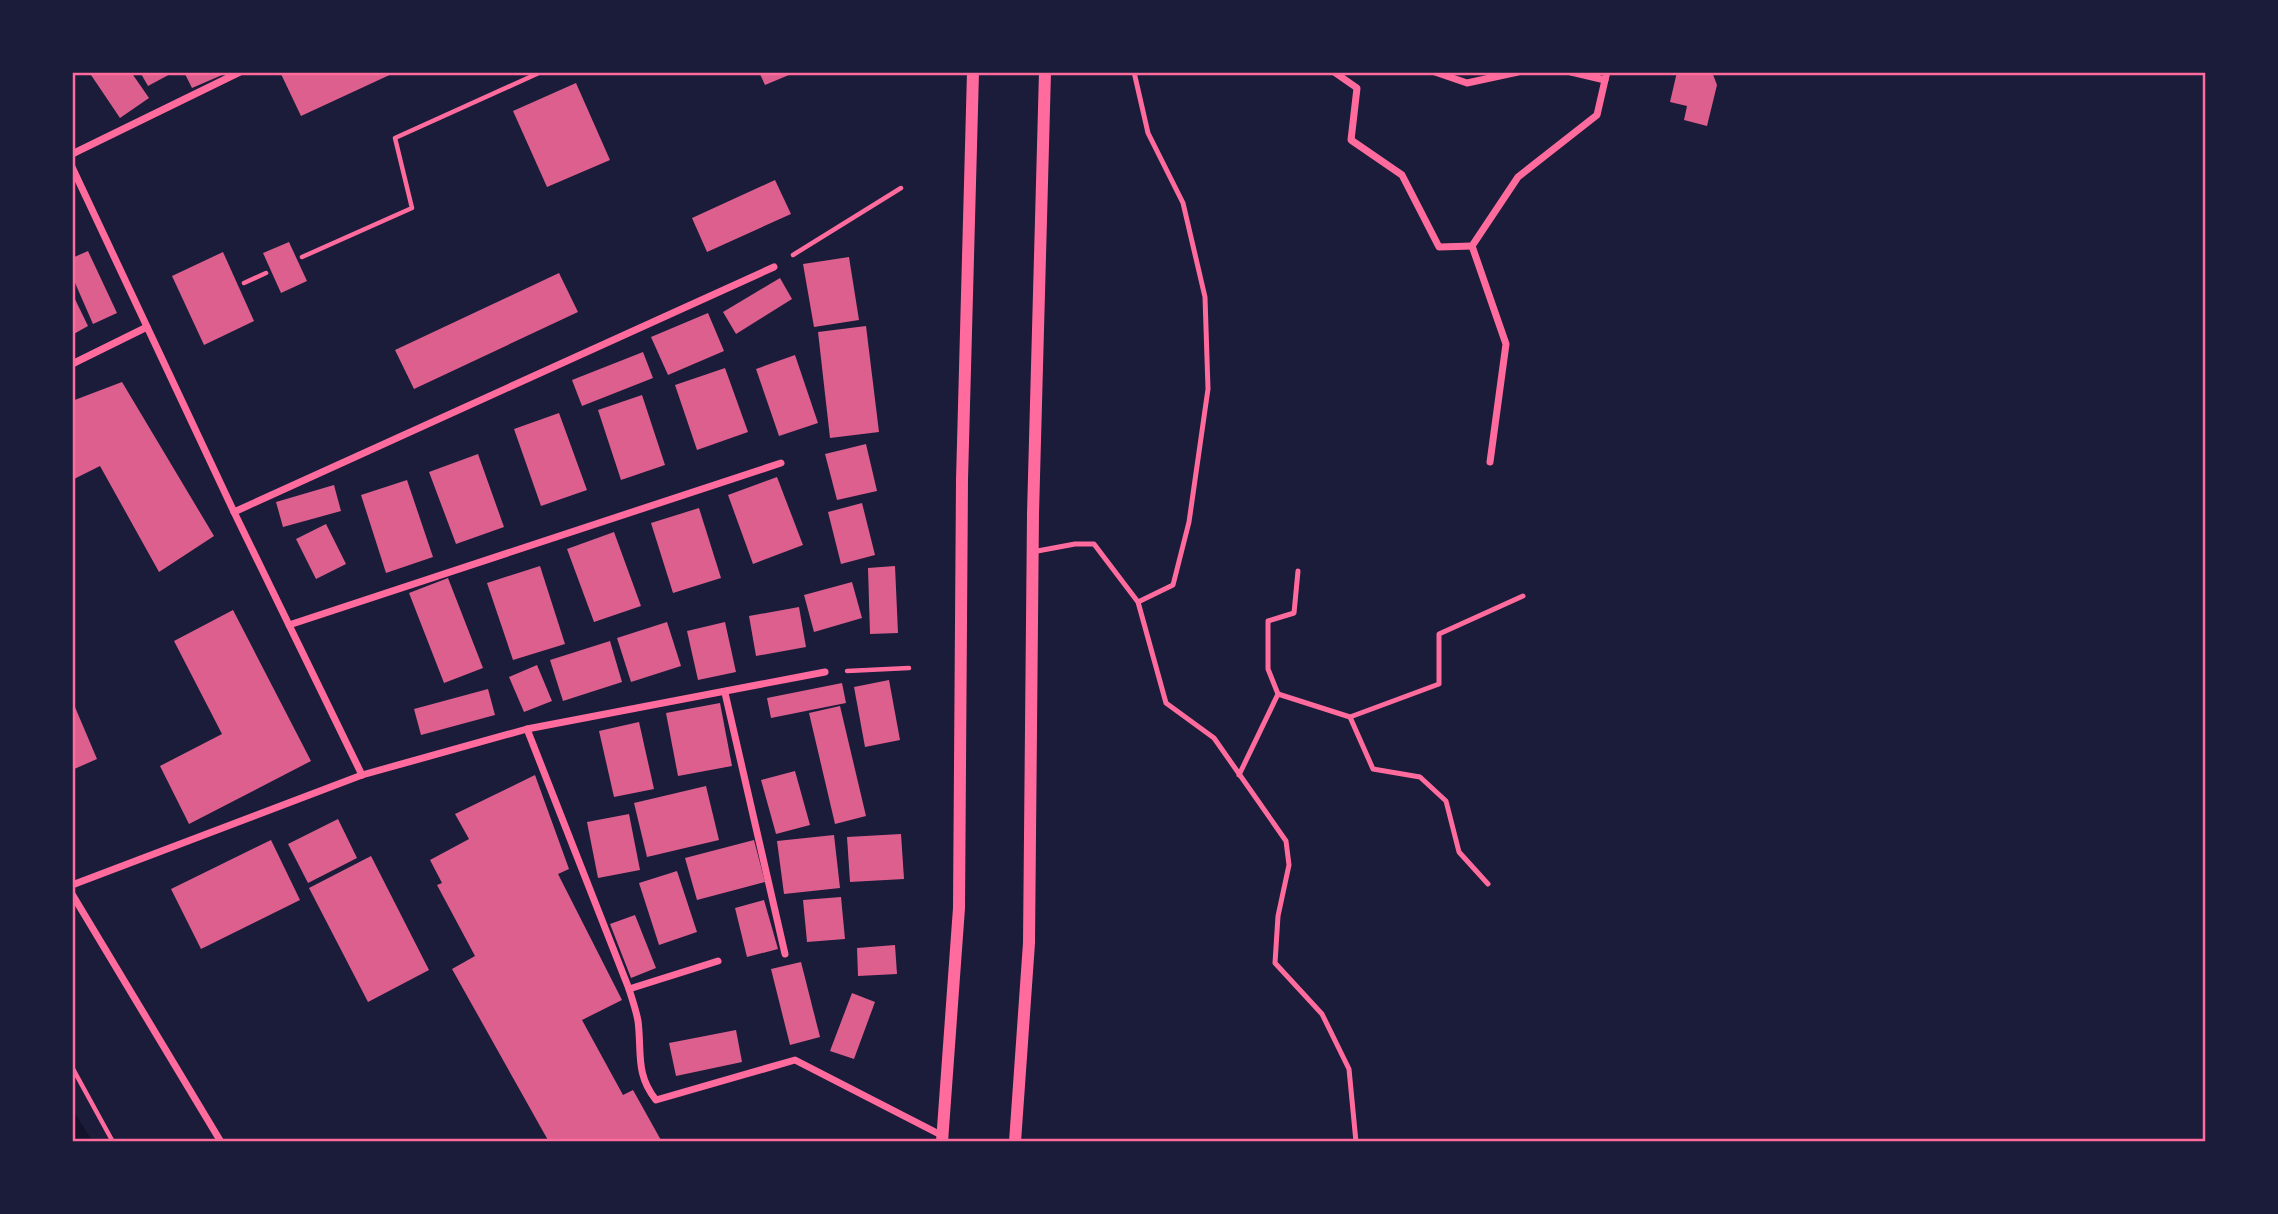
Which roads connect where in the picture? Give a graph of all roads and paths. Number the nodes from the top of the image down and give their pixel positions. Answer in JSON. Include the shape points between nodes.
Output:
{"nodes":[{"id":1,"x":240,"y":72,"type":"edge"},
{"id":2,"x":541,"y":72,"type":"edge"},
{"id":3,"x":973,"y":72,"type":"edge"},
{"id":4,"x":1045,"y":72,"type":"edge"},
{"id":5,"x":1134,"y":72,"type":"edge"},
{"id":6,"x":1334,"y":72,"type":"edge"},
{"id":7,"x":1435,"y":72,"type":"edge"},
{"id":8,"x":1518,"y":72,"type":"edge"},
{"id":9,"x":1571,"y":72,"type":"edge"},
{"id":10,"x":1606,"y":76,"type":"edge"},
{"id":11,"x":72,"y":154,"type":"edge"},
{"id":12,"x":72,"y":167,"type":"edge"},
{"id":13,"x":901,"y":188,"type":"dead end"},
{"id":14,"x":1472,"y":246,"type":"junction"},
{"id":15,"x":302,"y":257,"type":"dead end"},
{"id":16,"x":774,"y":267,"type":"joint"},
{"id":17,"x":266,"y":273,"type":"dead end"},
{"id":18,"x":244,"y":283,"type":"dead end"},
{"id":19,"x":147,"y":327,"type":"junction"},
{"id":20,"x":72,"y":364,"type":"edge"},
{"id":21,"x":1490,"y":462,"type":"dead end"},
{"id":22,"x":781,"y":463,"type":"dead end"},
{"id":23,"x":234,"y":512,"type":"junction"},
{"id":24,"x":1032,"y":552,"type":"junction"},
{"id":25,"x":1298,"y":571,"type":"dead end"},
{"id":26,"x":1523,"y":596,"type":"dead end"},
{"id":27,"x":1138,"y":602,"type":"junction"},
{"id":28,"x":289,"y":625,"type":"junction"},
{"id":29,"x":909,"y":668,"type":"dead end"},
{"id":30,"x":825,"y":672,"type":"joint"},
{"id":31,"x":724,"y":693,"type":"junction"},
{"id":32,"x":1279,"y":694,"type":"junction"},
{"id":33,"x":1350,"y":717,"type":"junction"},
{"id":34,"x":527,"y":729,"type":"junction"},
{"id":35,"x":362,"y":775,"type":"junction"},
{"id":36,"x":1239,"y":775,"type":"junction"},
{"id":37,"x":1488,"y":884,"type":"dead end"},
{"id":38,"x":72,"y":885,"type":"edge"},
{"id":39,"x":72,"y":894,"type":"edge"},
{"id":40,"x":785,"y":954,"type":"dead end"},
{"id":41,"x":718,"y":961,"type":"dead end"},
{"id":42,"x":629,"y":989,"type":"junction"},
{"id":43,"x":72,"y":1067,"type":"edge"},
{"id":44,"x":942,"y":1139,"type":"edge"},
{"id":45,"x":113,"y":1142,"type":"edge"},
{"id":46,"x":221,"y":1142,"type":"edge"},
{"id":47,"x":1016,"y":1142,"type":"edge"},
{"id":48,"x":1356,"y":1142,"type":"edge"}],
"edges":[{"from":1,"to":11,"type":"street"},
{"from":2,"to":15,"type":"path","via":[[395,138],[412,208]]},
{"from":3,"to":44,"type":"street","via":[[961,480],[959,908]]},
{"from":4,"to":24,"type":"street"},
{"from":5,"to":27,"type":"lane","via":[[1148,133],[1183,203],[1202,284],[1208,389],[1189,522],[1172,585]]},
{"from":6,"to":14,"type":"street","via":[[1357,88],[1351,140],[1402,175],[1439,247]]},
{"from":7,"to":8,"type":"street","via":[[1467,83]]},
{"from":9,"to":10,"type":"street"},
{"from":10,"to":14,"type":"street","via":[[1597,115],[1518,177]]},
{"from":12,"to":19,"type":"street"},
{"from":13,"to":16,"type":"path"},
{"from":14,"to":21,"type":"street","via":[[1506,344]]},
{"from":16,"to":23,"type":"street"},
{"from":17,"to":18,"type":"path"},
{"from":19,"to":20,"type":"street"},
{"from":19,"to":23,"type":"street"},
{"from":22,"to":28,"type":"street"},
{"from":23,"to":28,"type":"street"},
{"from":24,"to":27,"type":"lane","via":[[1094,544]]},
{"from":24,"to":47,"type":"street","via":[[1029,943]]},
{"from":25,"to":32,"type":"lane","via":[[1294,614],[1268,621],[1268,669]]},
{"from":26,"to":33,"type":"lane","via":[[1439,634],[1439,684]]},
{"from":27,"to":36,"type":"lane","via":[[1166,703],[1214,738]]},
{"from":28,"to":35,"type":"street"},
{"from":29,"to":30,"type":"path"},
{"from":30,"to":31,"type":"street"},
{"from":31,"to":34,"type":"street"},
{"from":31,"to":40,"type":"street"},
{"from":32,"to":33,"type":"lane"},
{"from":32,"to":36,"type":"lane"},
{"from":33,"to":37,"type":"lane","via":[[1373,769],[1420,777],[1446,801],[1459,852]]},
{"from":34,"to":35,"type":"street"},
{"from":34,"to":42,"type":"street"},
{"from":35,"to":38,"type":"street"},
{"from":36,"to":48,"type":"lane","via":[[1286,841],[1289,865],[1278,916],[1275,963],[1322,1014],[1349,1069]]},
{"from":39,"to":46,"type":"street"},
{"from":41,"to":42,"type":"street"},
{"from":42,"to":44,"type":"street","via":[[638,1020],[642,1077],[656,1100],[794,1060]]},
{"from":43,"to":45,"type":"path"}]}
